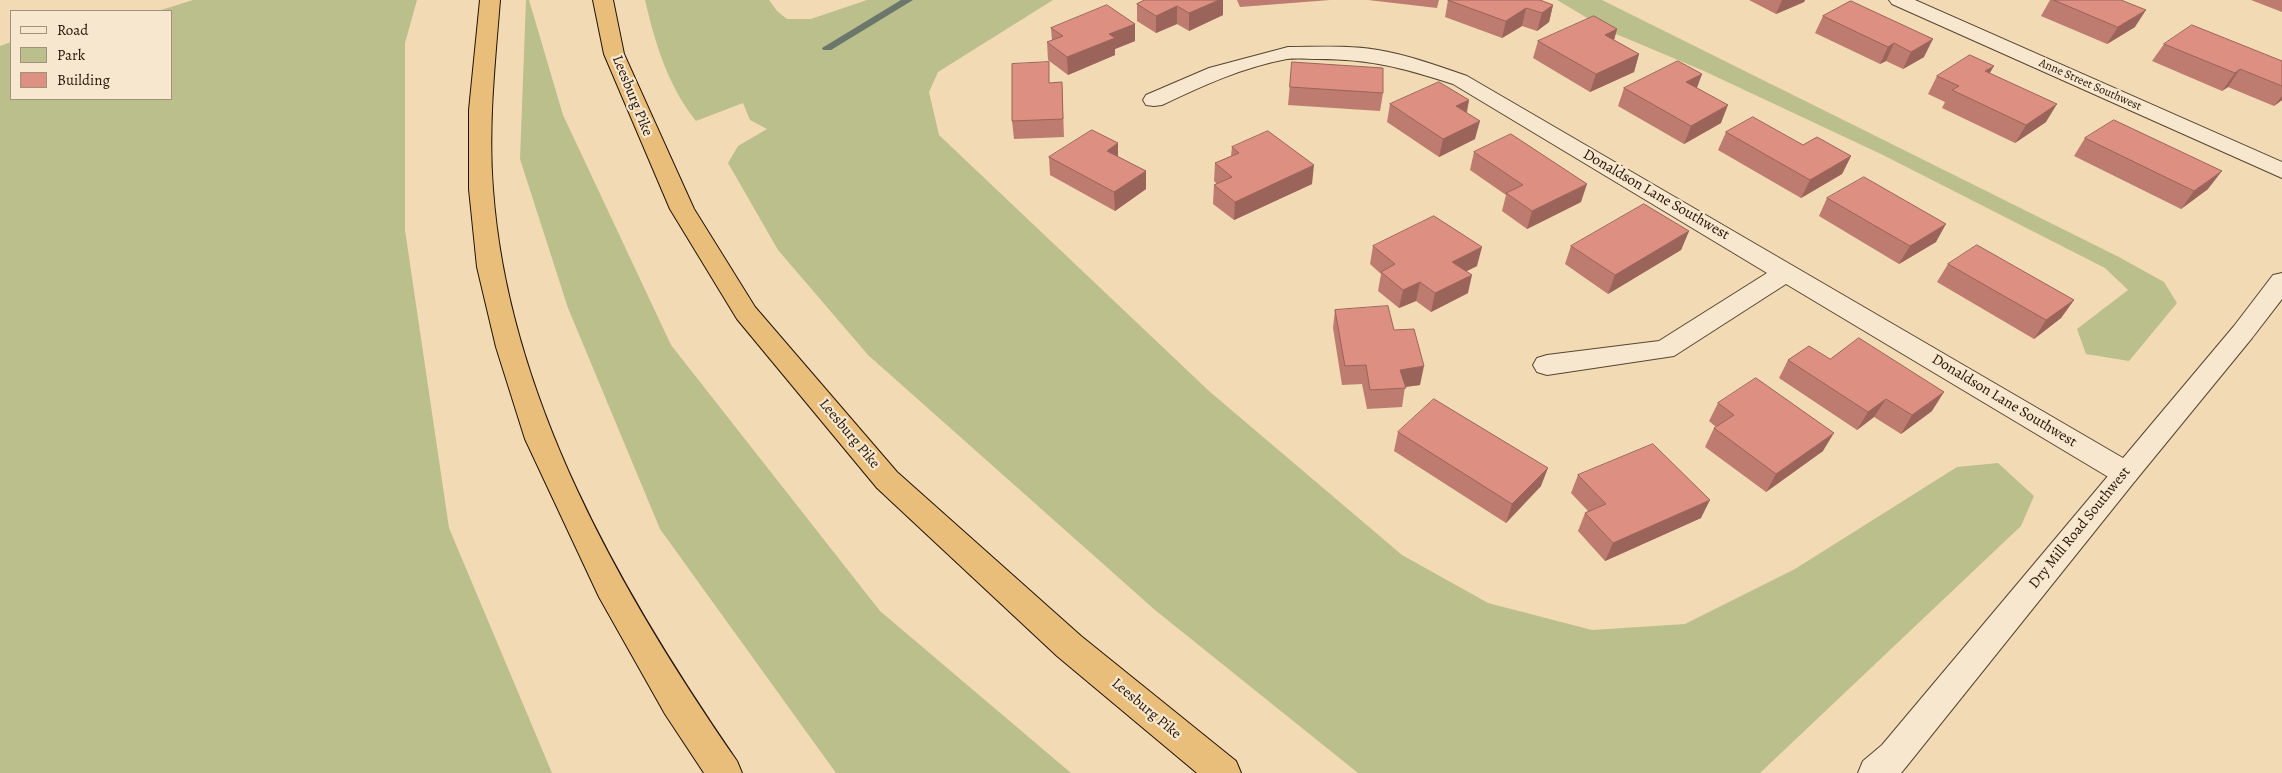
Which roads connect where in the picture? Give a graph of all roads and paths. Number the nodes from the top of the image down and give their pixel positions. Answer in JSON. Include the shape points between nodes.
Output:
{"nodes":[{"id":1,"x":490,"y":0,"type":"edge"},
{"id":2,"x":604,"y":0,"type":"edge"},
{"id":3,"x":1899,"y":0,"type":"edge"},
{"id":4,"x":1154,"y":100,"type":"dead end"},
{"id":5,"x":2282,"y":171,"type":"edge"},
{"id":6,"x":1786,"y":272,"type":"junction"},
{"id":7,"x":2282,"y":281,"type":"edge"},
{"id":8,"x":1547,"y":365,"type":"dead end"},
{"id":9,"x":2125,"y":473,"type":"junction"},
{"id":10,"x":724,"y":773,"type":"edge"},
{"id":11,"x":1223,"y":773,"type":"edge"},
{"id":12,"x":1876,"y":773,"type":"edge"}],
"edges":[{"from":1,"to":10,"type":"highway","via":[[480,110],[481,189],[490,267],[509,348],[539,439],[615,597],[677,703]]},
{"from":2,"to":11,"type":"highway","name":"Leesburg Pike","via":[[614,54],[682,209],[746,313],[887,480],[1069,646]]},
{"from":3,"to":5,"type":"street","name":"Anne Street Southwest"},
{"from":4,"to":6,"type":"street","name":"Donaldson Lane Southwest","via":[[1216,72],[1288,53],[1341,53],[1405,62],[1460,80]]},
{"from":6,"to":8,"type":"street","via":[[1665,349]]},
{"from":6,"to":9,"type":"street","name":"Donaldson Lane Southwest"},
{"from":7,"to":9,"type":"street","name":"Dry Mill Road Southwest"},
{"from":9,"to":12,"type":"street","name":"Dry Mill Road Southwest","via":[[1894,756]]}]}
